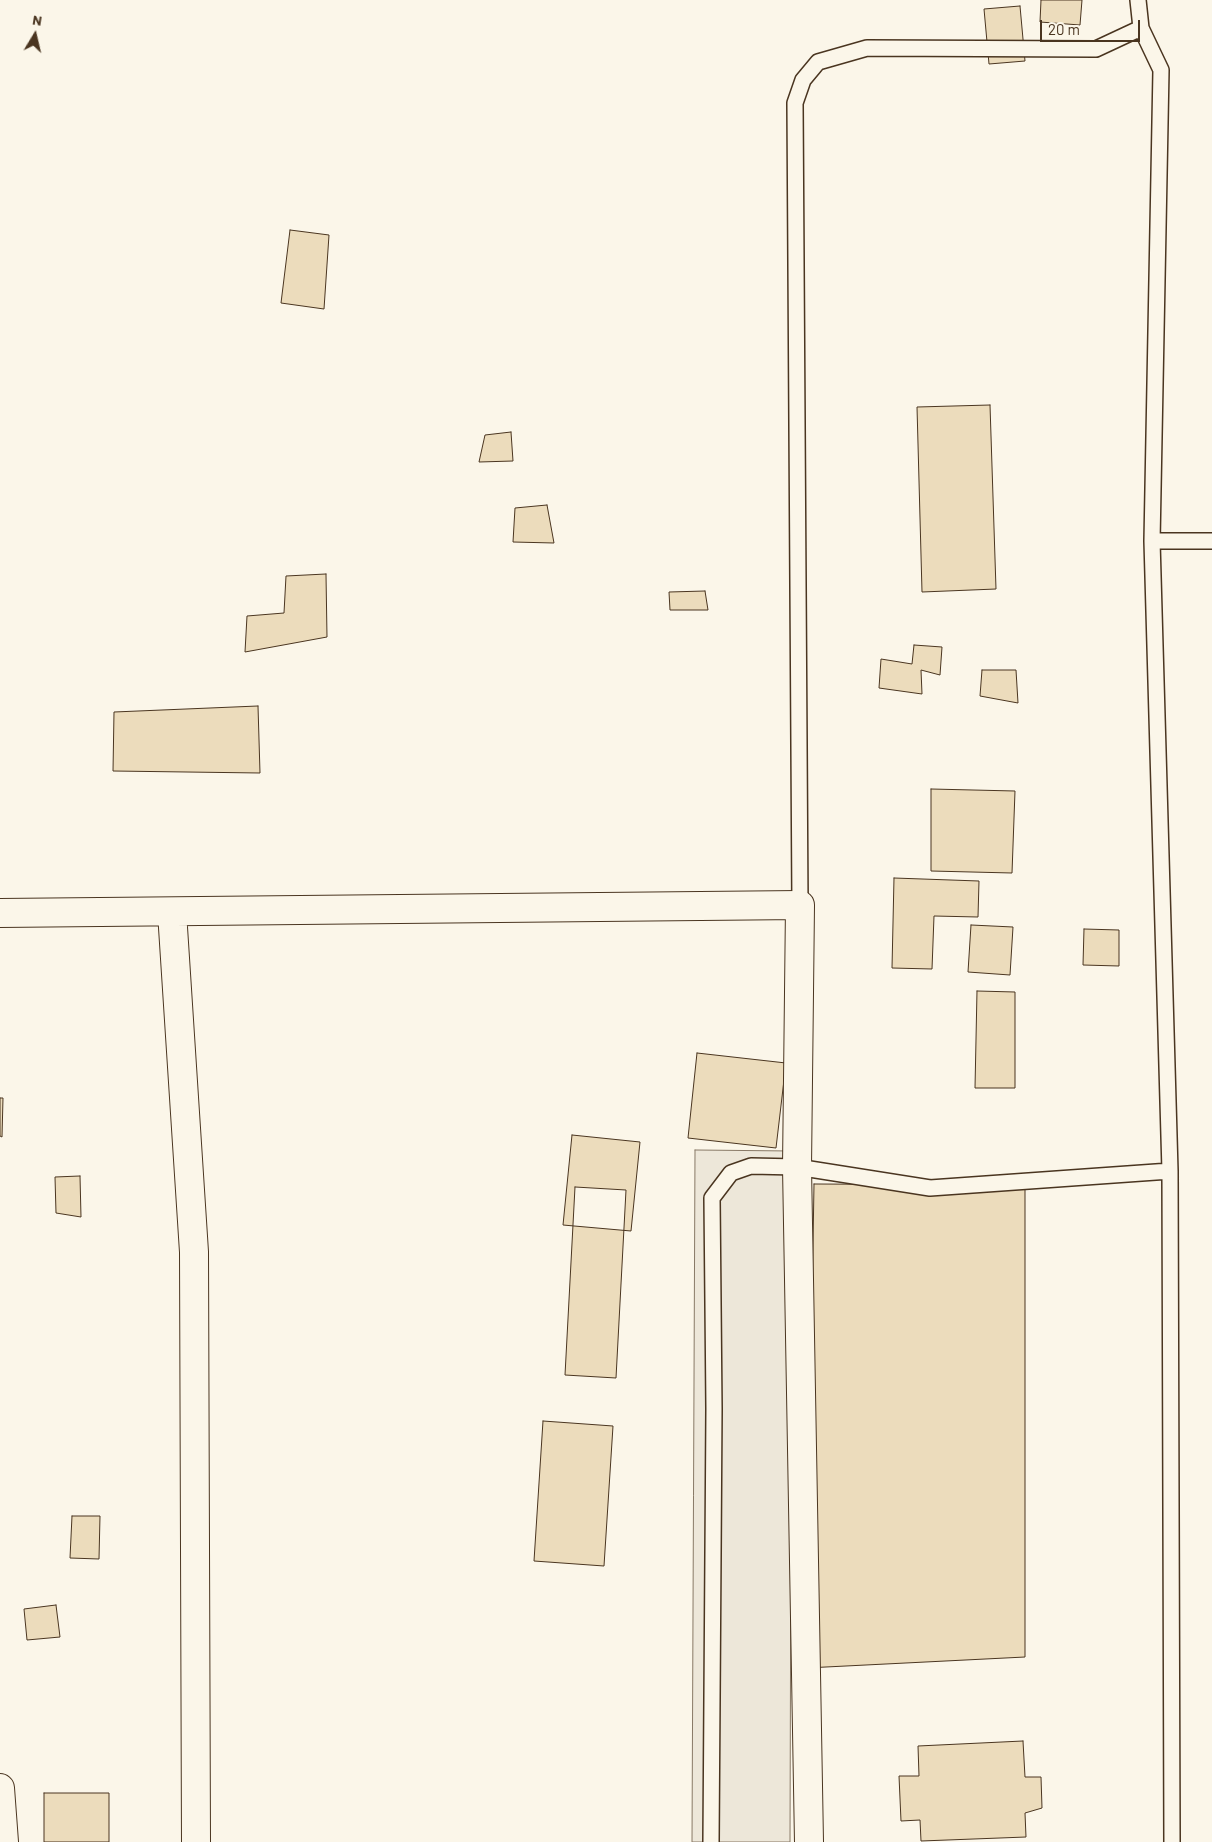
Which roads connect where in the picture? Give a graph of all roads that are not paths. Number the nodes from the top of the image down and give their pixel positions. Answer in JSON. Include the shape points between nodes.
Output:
{"nodes":[{"id":1,"x":1138,"y":0,"type":"edge"},
{"id":2,"x":1141,"y":28,"type":"junction"},
{"id":3,"x":1152,"y":541,"type":"junction"},
{"id":4,"x":1212,"y":541,"type":"edge"},
{"id":5,"x":800,"y":905,"type":"junction"},
{"id":6,"x":172,"y":912,"type":"junction"},
{"id":7,"x":0,"y":913,"type":"edge"},
{"id":8,"x":797,"y":1167,"type":"junction"},
{"id":9,"x":1170,"y":1171,"type":"junction"},
{"id":10,"x":0,"y":1788,"type":"edge"},
{"id":11,"x":4,"y":1842,"type":"edge"},
{"id":12,"x":196,"y":1842,"type":"edge"},
{"id":13,"x":711,"y":1842,"type":"edge"},
{"id":14,"x":809,"y":1842,"type":"edge"},
{"id":15,"x":1172,"y":1842,"type":"edge"}],
"edges":[{"from":1,"to":2,"type":"lane"},
{"from":2,"to":3,"type":"lane","via":[[1161,70]]},
{"from":2,"to":5,"type":"lane","via":[[1096,50],[867,48],[818,62],[803,80],[795,103]]},
{"from":3,"to":4,"type":"lane"},
{"from":3,"to":9,"type":"lane"},
{"from":5,"to":6,"type":"street"},
{"from":5,"to":8,"type":"street"},
{"from":6,"to":7,"type":"street"},
{"from":6,"to":12,"type":"street","via":[[194,1252]]},
{"from":8,"to":9,"type":"lane","via":[[930,1188]]},
{"from":8,"to":13,"type":"lane","via":[[751,1166],[731,1173],[712,1198]]},
{"from":8,"to":14,"type":"street"},
{"from":9,"to":15,"type":"lane"},
{"from":10,"to":11,"type":"street"}]}
